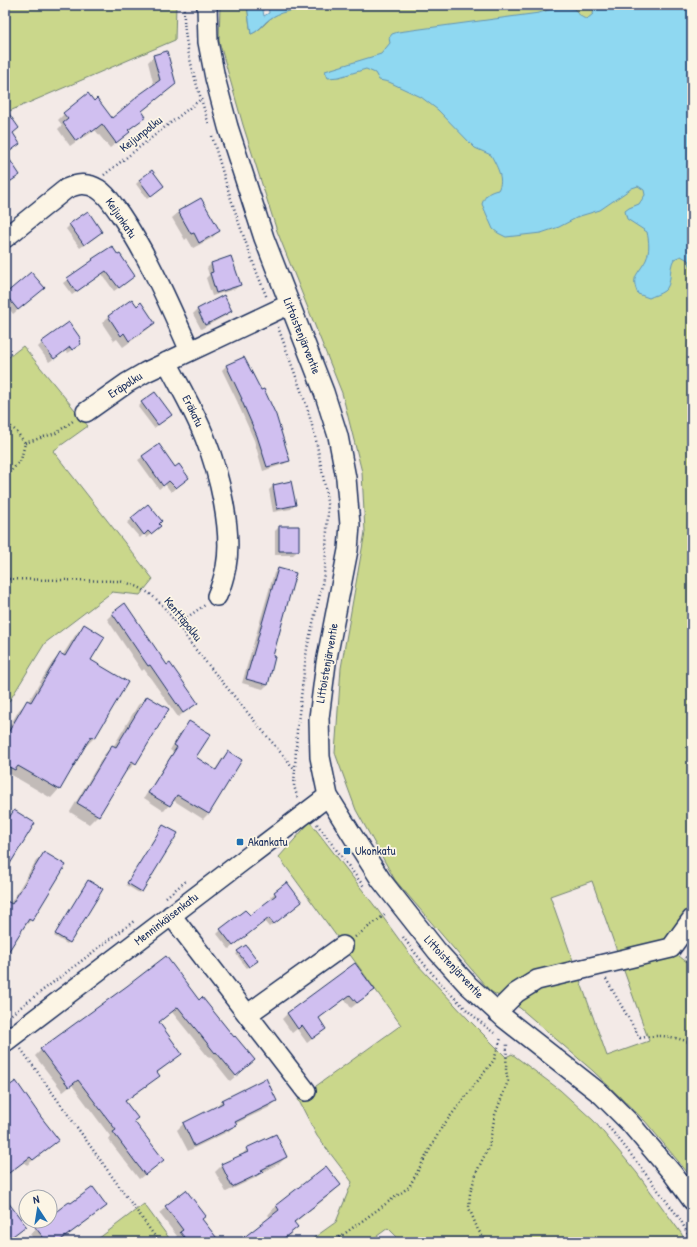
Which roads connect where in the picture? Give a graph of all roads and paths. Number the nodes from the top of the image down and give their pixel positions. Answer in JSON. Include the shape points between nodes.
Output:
{"nodes":[{"id":1,"x":207,"y":5,"type":"edge"},
{"id":2,"x":201,"y":99,"type":"dead end"},
{"id":3,"x":92,"y":186,"type":"junction"},
{"id":4,"x":232,"y":204,"type":"dead end"},
{"id":5,"x":5,"y":238,"type":"edge"},
{"id":6,"x":281,"y":308,"type":"junction"},
{"id":7,"x":190,"y":351,"type":"junction"},
{"id":8,"x":167,"y":362,"type":"junction"},
{"id":9,"x":86,"y":412,"type":"joint"},
{"id":10,"x":5,"y":421,"type":"edge"},
{"id":11,"x":25,"y":443,"type":"junction"},
{"id":12,"x":5,"y":479,"type":"edge"},
{"id":13,"x":5,"y":579,"type":"edge"},
{"id":14,"x":217,"y":596,"type":"joint"},
{"id":15,"x":177,"y":624,"type":"junction"},
{"id":16,"x":295,"y":771,"type":"junction"},
{"id":17,"x":328,"y":796,"type":"junction"},
{"id":18,"x":308,"y":811,"type":"junction"},
{"id":19,"x":369,"y":892,"type":"dead end"},
{"id":20,"x":382,"y":909,"type":"dead end"},
{"id":21,"x":171,"y":915,"type":"junction"},
{"id":22,"x":692,"y":919,"type":"edge"},
{"id":23,"x":400,"y":933,"type":"dead end"},
{"id":24,"x":344,"y":946,"type":"joint"},
{"id":25,"x":598,"y":966,"type":"junction"},
{"id":26,"x":498,"y":1012,"type":"junction"},
{"id":27,"x":248,"y":1014,"type":"junction"},
{"id":28,"x":501,"y":1038,"type":"junction"},
{"id":29,"x":8,"y":1040,"type":"edge"},
{"id":30,"x":507,"y":1043,"type":"junction"},
{"id":31,"x":692,"y":1043,"type":"edge"},
{"id":32,"x":512,"y":1047,"type":"dead end"},
{"id":33,"x":306,"y":1091,"type":"dead end"},
{"id":34,"x":603,"y":1121,"type":"dead end"},
{"id":35,"x":692,"y":1200,"type":"edge"},
{"id":36,"x":159,"y":1242,"type":"edge"},
{"id":37,"x":333,"y":1242,"type":"edge"},
{"id":38,"x":487,"y":1242,"type":"edge"},
{"id":39,"x":692,"y":1242,"type":"edge"}],
"edges":[{"from":1,"to":6,"type":"street","name":"Littoistenjärventie","via":[[208,42],[215,78],[264,238]]},
{"from":2,"to":3,"type":"path","name":"Keijunpolku"},
{"from":3,"to":5,"type":"street","via":[[79,184],[66,189]]},
{"from":3,"to":7,"type":"street","name":"Keijunkatu","via":[[109,199],[141,248]]},
{"from":4,"to":6,"type":"path","via":[[252,259]]},
{"from":6,"to":7,"type":"street"},
{"from":6,"to":16,"type":"path","via":[[317,448],[328,511],[325,568],[307,648],[301,690]]},
{"from":6,"to":17,"type":"street","name":"Littoistenjärventie","via":[[318,374],[343,458],[349,506],[348,550],[326,663],[319,718],[320,756]]},
{"from":7,"to":8,"type":"street"},
{"from":8,"to":9,"type":"street","name":"Eräpolku","via":[[127,383]]},
{"from":8,"to":14,"type":"street","name":"Eräkatu","via":[[206,439],[219,483],[228,550],[223,581]]},
{"from":9,"to":11,"type":"path","via":[[56,433]]},
{"from":10,"to":11,"type":"path"},
{"from":11,"to":12,"type":"path","via":[[21,460]]},
{"from":13,"to":15,"type":"path","name":"Kenttäpolku","via":[[118,581],[130,584],[153,597]]},
{"from":14,"to":15,"type":"path"},
{"from":15,"to":16,"type":"path","name":"Kenttäpolku"},
{"from":16,"to":18,"type":"path","via":[[295,793]]},
{"from":17,"to":18,"type":"street","name":"Menninkäisenkatu"},
{"from":17,"to":26,"type":"street","name":"Littoistenjärventie","via":[[386,886],[468,985]]},
{"from":18,"to":19,"type":"path"},
{"from":18,"to":21,"type":"street","name":"Menninkäisenkatu"},
{"from":20,"to":24,"type":"path","via":[[386,914]]},
{"from":21,"to":27,"type":"street"},
{"from":21,"to":29,"type":"street","name":"Menninkäisenkatu"},
{"from":22,"to":25,"type":"street","via":[[671,948]]},
{"from":23,"to":28,"type":"path","via":[[423,964],[458,1001]]},
{"from":24,"to":27,"type":"street"},
{"from":25,"to":26,"type":"street","via":[[537,980],[516,993]]},
{"from":25,"to":31,"type":"path","via":[[640,1038],[658,1035]]},
{"from":26,"to":35,"type":"street","name":"Littoistenjärventie","via":[[602,1095],[630,1122]]},
{"from":27,"to":33,"type":"street"},
{"from":28,"to":30,"type":"path"},
{"from":28,"to":37,"type":"path","via":[[494,1060],[442,1127],[409,1188]]},
{"from":29,"to":36,"type":"path"},
{"from":30,"to":32,"type":"path"},
{"from":30,"to":38,"type":"path","via":[[508,1081],[495,1115],[489,1146],[477,1170],[470,1193],[469,1208],[478,1230]]},
{"from":34,"to":39,"type":"path","via":[[680,1219]]}]}
